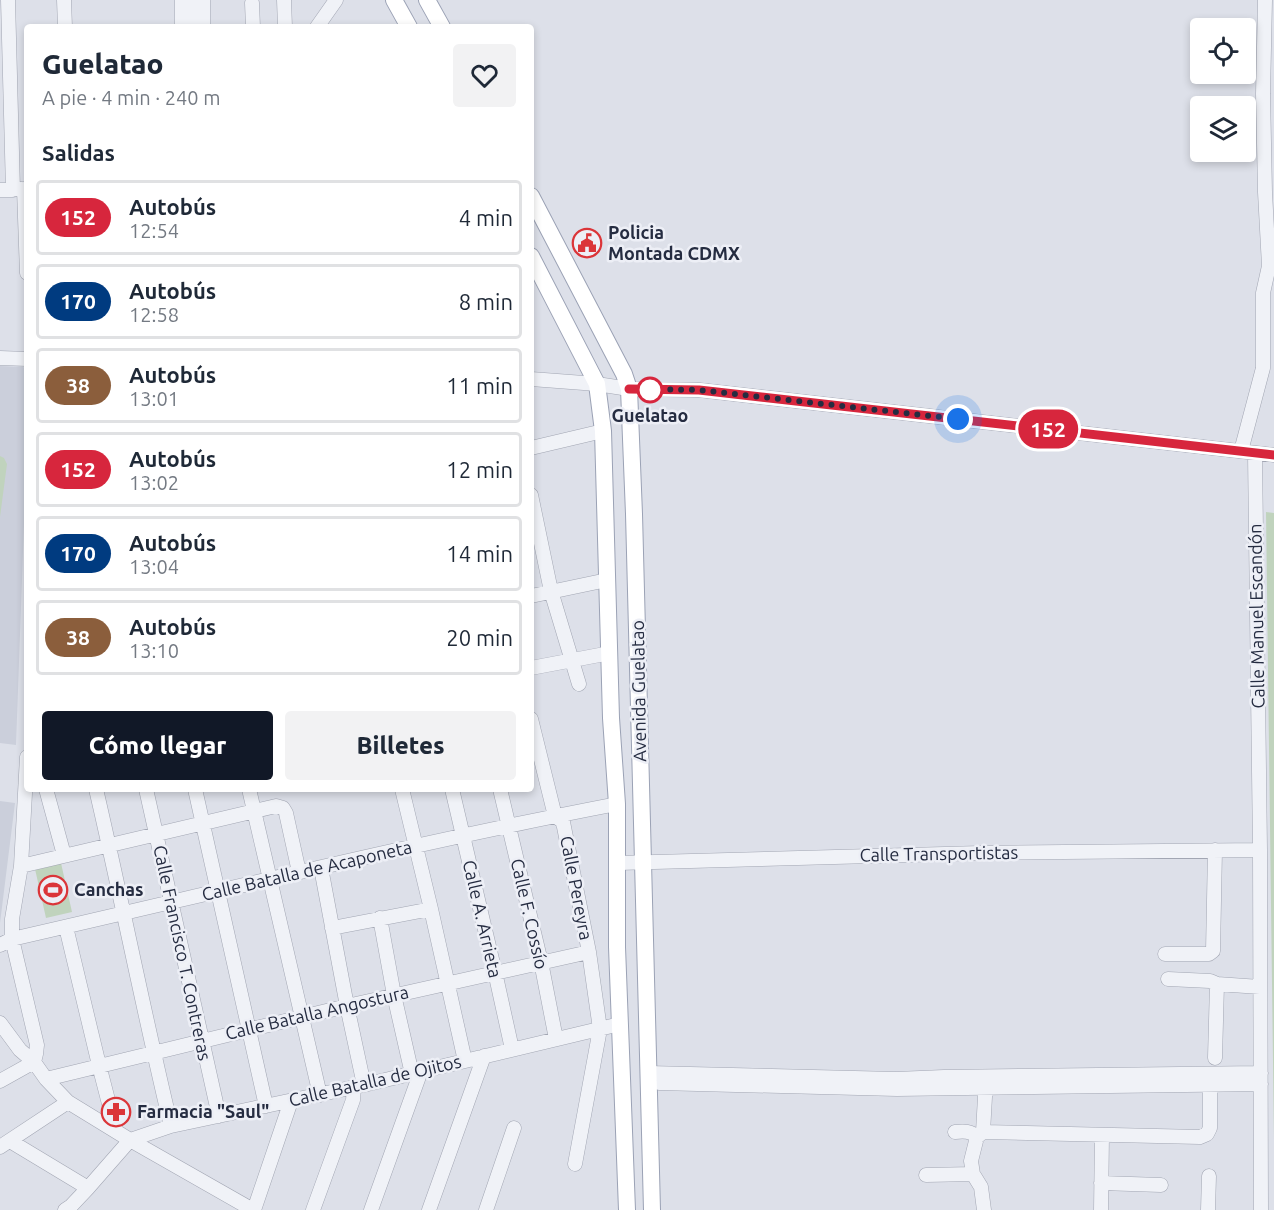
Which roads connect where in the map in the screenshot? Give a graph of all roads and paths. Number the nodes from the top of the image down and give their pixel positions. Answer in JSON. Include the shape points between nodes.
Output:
{"nodes":[{"id":1,"x":8,"y":0,"type":"edge"},
{"id":2,"x":64,"y":0,"type":"edge"},
{"id":3,"x":284,"y":0,"type":"edge"},
{"id":4,"x":336,"y":0,"type":"edge"},
{"id":5,"x":394,"y":0,"type":"edge"},
{"id":6,"x":428,"y":0,"type":"edge"},
{"id":7,"x":1265,"y":0,"type":"edge"},
{"id":8,"x":192,"y":1,"type":"edge"},
{"id":9,"x":252,"y":3,"type":"dead end"},
{"id":10,"x":65,"y":24,"type":"edge"},
{"id":11,"x":182,"y":24,"type":"edge"},
{"id":12,"x":192,"y":24,"type":"edge"},
{"id":13,"x":203,"y":24,"type":"edge"},
{"id":14,"x":253,"y":24,"type":"edge"},
{"id":15,"x":285,"y":24,"type":"edge"},
{"id":16,"x":319,"y":24,"type":"edge"},
{"id":17,"x":407,"y":24,"type":"edge"},
{"id":18,"x":440,"y":24,"type":"edge"},
{"id":19,"x":1269,"y":94,"type":"edge"},
{"id":20,"x":16,"y":190,"type":"edge"},
{"id":21,"x":1270,"y":192,"type":"edge"},
{"id":22,"x":534,"y":202,"type":"edge"},
{"id":23,"x":24,"y":250,"type":"edge"},
{"id":24,"x":534,"y":262,"type":"edge"},
{"id":25,"x":0,"y":358,"type":"edge"},
{"id":26,"x":24,"y":359,"type":"edge"},
{"id":27,"x":534,"y":379,"type":"edge"},
{"id":28,"x":597,"y":384,"type":"junction"},
{"id":29,"x":629,"y":389,"type":"junction"},
{"id":30,"x":603,"y":431,"type":"junction"},
{"id":31,"x":534,"y":447,"type":"edge"},
{"id":32,"x":1248,"y":452,"type":"junction"},
{"id":33,"x":1274,"y":455,"type":"edge"},
{"id":34,"x":534,"y":509,"type":"edge"},
{"id":35,"x":607,"y":580,"type":"junction"},
{"id":36,"x":551,"y":591,"type":"junction"},
{"id":37,"x":534,"y":595,"type":"edge"},
{"id":38,"x":610,"y":653,"type":"junction"},
{"id":39,"x":571,"y":659,"type":"junction"},
{"id":40,"x":534,"y":667,"type":"edge"},
{"id":41,"x":579,"y":684,"type":"dead end"},
{"id":42,"x":534,"y":730,"type":"edge"},
{"id":43,"x":25,"y":792,"type":"edge"},
{"id":44,"x":47,"y":792,"type":"edge"},
{"id":45,"x":97,"y":792,"type":"edge"},
{"id":46,"x":147,"y":792,"type":"edge"},
{"id":47,"x":196,"y":792,"type":"edge"},
{"id":48,"x":250,"y":792,"type":"edge"},
{"id":49,"x":403,"y":792,"type":"edge"},
{"id":50,"x":453,"y":792,"type":"edge"},
{"id":51,"x":501,"y":792,"type":"edge"},
{"id":52,"x":617,"y":804,"type":"junction"},
{"id":53,"x":255,"y":812,"type":"junction"},
{"id":54,"x":555,"y":816,"type":"junction"},
{"id":55,"x":203,"y":823,"type":"junction"},
{"id":56,"x":509,"y":826,"type":"junction"},
{"id":57,"x":156,"y":834,"type":"junction"},
{"id":58,"x":462,"y":836,"type":"junction"},
{"id":59,"x":109,"y":846,"type":"junction"},
{"id":60,"x":416,"y":846,"type":"junction"},
{"id":61,"x":1215,"y":850,"type":"junction"},
{"id":62,"x":1260,"y":850,"type":"junction"},
{"id":63,"x":64,"y":855,"type":"junction"},
{"id":64,"x":643,"y":861,"type":"junction"},
{"id":65,"x":618,"y":863,"type":"junction"},
{"id":66,"x":21,"y":866,"type":"junction"},
{"id":67,"x":321,"y":868,"type":"junction"},
{"id":68,"x":299,"y":872,"type":"junction"},
{"id":69,"x":270,"y":879,"type":"junction"},
{"id":70,"x":218,"y":891,"type":"junction"},
{"id":71,"x":171,"y":902,"type":"junction"},
{"id":72,"x":431,"y":909,"type":"junction"},
{"id":73,"x":125,"y":914,"type":"junction"},
{"id":74,"x":380,"y":918,"type":"junction"},
{"id":75,"x":66,"y":927,"type":"junction"},
{"id":76,"x":333,"y":928,"type":"junction"},
{"id":77,"x":6,"y":942,"type":"edge"},
{"id":78,"x":589,"y":952,"type":"junction"},
{"id":79,"x":1165,"y":954,"type":"dead end"},
{"id":80,"x":541,"y":962,"type":"junction"},
{"id":81,"x":495,"y":972,"type":"junction"},
{"id":82,"x":1168,"y":979,"type":"dead end"},
{"id":83,"x":447,"y":983,"type":"junction"},
{"id":84,"x":1217,"y":984,"type":"junction"},
{"id":85,"x":1260,"y":987,"type":"junction"},
{"id":86,"x":394,"y":995,"type":"junction"},
{"id":87,"x":347,"y":1006,"type":"junction"},
{"id":88,"x":301,"y":1017,"type":"junction"},
{"id":89,"x":0,"y":1023,"type":"edge"},
{"id":90,"x":620,"y":1024,"type":"junction"},
{"id":91,"x":600,"y":1029,"type":"junction"},
{"id":92,"x":248,"y":1030,"type":"junction"},
{"id":93,"x":1267,"y":1037,"type":"edge"},
{"id":94,"x":556,"y":1039,"type":"junction"},
{"id":95,"x":201,"y":1040,"type":"junction"},
{"id":96,"x":512,"y":1049,"type":"junction"},
{"id":97,"x":153,"y":1052,"type":"junction"},
{"id":98,"x":484,"y":1056,"type":"junction"},
{"id":99,"x":1215,"y":1058,"type":"dead end"},
{"id":100,"x":465,"y":1061,"type":"junction"},
{"id":101,"x":34,"y":1062,"type":"junction"},
{"id":102,"x":99,"y":1065,"type":"junction"},
{"id":103,"x":416,"y":1072,"type":"junction"},
{"id":104,"x":46,"y":1078,"type":"junction"},
{"id":105,"x":648,"y":1078,"type":"junction"},
{"id":106,"x":1261,"y":1078,"type":"junction"},
{"id":107,"x":1113,"y":1080,"type":"junction"},
{"id":108,"x":0,"y":1081,"type":"edge"},
{"id":109,"x":986,"y":1082,"type":"junction"},
{"id":110,"x":359,"y":1086,"type":"junction"},
{"id":111,"x":1210,"y":1086,"type":"junction"},
{"id":112,"x":320,"y":1095,"type":"junction"},
{"id":113,"x":291,"y":1101,"type":"junction"},
{"id":114,"x":68,"y":1102,"type":"junction"},
{"id":115,"x":266,"y":1106,"type":"junction"},
{"id":116,"x":219,"y":1116,"type":"junction"},
{"id":117,"x":171,"y":1126,"type":"junction"},
{"id":118,"x":514,"y":1128,"type":"dead end"},
{"id":119,"x":116,"y":1131,"type":"junction"},
{"id":120,"x":956,"y":1132,"type":"dead end"},
{"id":121,"x":980,"y":1135,"type":"junction"},
{"id":122,"x":1102,"y":1135,"type":"junction"},
{"id":123,"x":130,"y":1140,"type":"junction"},
{"id":124,"x":5,"y":1144,"type":"edge"},
{"id":125,"x":575,"y":1164,"type":"dead end"},
{"id":126,"x":972,"y":1174,"type":"junction"},
{"id":127,"x":926,"y":1175,"type":"dead end"},
{"id":128,"x":1209,"y":1176,"type":"dead end"},
{"id":129,"x":1101,"y":1183,"type":"junction"},
{"id":130,"x":1161,"y":1185,"type":"dead end"},
{"id":131,"x":88,"y":1188,"type":"junction"},
{"id":132,"x":65,"y":1210,"type":"edge"},
{"id":133,"x":254,"y":1210,"type":"edge"},
{"id":134,"x":313,"y":1210,"type":"edge"},
{"id":135,"x":371,"y":1210,"type":"edge"},
{"id":136,"x":429,"y":1210,"type":"edge"},
{"id":137,"x":486,"y":1210,"type":"edge"},
{"id":138,"x":627,"y":1210,"type":"edge"},
{"id":139,"x":652,"y":1210,"type":"edge"},
{"id":140,"x":984,"y":1210,"type":"edge"},
{"id":141,"x":1101,"y":1210,"type":"edge"},
{"id":142,"x":1208,"y":1210,"type":"edge"},
{"id":143,"x":1261,"y":1210,"type":"edge"}],
"edges":[{"from":1,"to":20,"type":"street"},
{"from":2,"to":10,"type":"street"},
{"from":3,"to":15,"type":"street"},
{"from":4,"to":16,"type":"street"},
{"from":5,"to":17,"type":"main road"},
{"from":6,"to":18,"type":"main road"},
{"from":7,"to":19,"type":"street","name":"Calle Manuel Escandón"},
{"from":8,"to":11,"type":"street","via":[[182,3]]},
{"from":8,"to":12,"type":"street"},
{"from":8,"to":13,"type":"street","via":[[202,1]]},
{"from":9,"to":14,"type":"street"},
{"from":19,"to":21,"type":"street","name":"Calle Manuel Escandón"},
{"from":20,"to":23,"type":"street"},
{"from":21,"to":32,"type":"street","name":"Calle Manuel Escandón","via":[[1263,368]]},
{"from":22,"to":29,"type":"main road","name":"Avenida Guelatao"},
{"from":24,"to":28,"type":"main road","name":"Avenida Guelatao"},
{"from":25,"to":26,"type":"street"},
{"from":27,"to":28,"type":"street"},
{"from":28,"to":29,"type":"street"},
{"from":28,"to":30,"type":"main road","name":"Avenida Guelatao"},
{"from":29,"to":32,"type":"street","via":[[699,390]]},
{"from":29,"to":64,"type":"main road","name":"Avenida Guelatao"},
{"from":30,"to":31,"type":"street"},
{"from":30,"to":35,"type":"main road","name":"Avenida Guelatao"},
{"from":32,"to":33,"type":"street"},
{"from":32,"to":62,"type":"street","name":"Calle Manuel Escandón"},
{"from":34,"to":36,"type":"street"},
{"from":35,"to":36,"type":"street"},
{"from":35,"to":38,"type":"main road","name":"Avenida Guelatao"},
{"from":36,"to":37,"type":"street"},
{"from":36,"to":39,"type":"street"},
{"from":38,"to":39,"type":"street"},
{"from":38,"to":52,"type":"main road","name":"Avenida Guelatao"},
{"from":39,"to":40,"type":"street"},
{"from":39,"to":41,"type":"street"},
{"from":42,"to":54,"type":"street","name":"Calle Pereyra"},
{"from":43,"to":66,"type":"street"},
{"from":44,"to":63,"type":"street"},
{"from":45,"to":59,"type":"street"},
{"from":46,"to":57,"type":"street","name":"Calle Francisco T. Contreras"},
{"from":47,"to":55,"type":"street"},
{"from":48,"to":53,"type":"street"},
{"from":49,"to":60,"type":"street"},
{"from":50,"to":58,"type":"street","name":"Calle A. Arrieta"},
{"from":51,"to":56,"type":"street","name":"Calle F. Cossío"},
{"from":52,"to":54,"type":"street","name":"Calle Batalla de Acaponeta"},
{"from":52,"to":65,"type":"main road","name":"Avenida Guelatao"},
{"from":53,"to":55,"type":"street"},
{"from":53,"to":68,"type":"street","via":[[283,808]]},
{"from":53,"to":69,"type":"street"},
{"from":54,"to":56,"type":"street","name":"Calle Batalla de Acaponeta"},
{"from":54,"to":78,"type":"street","name":"Calle Pereyra","via":[[563,822]]},
{"from":55,"to":57,"type":"street"},
{"from":55,"to":70,"type":"street"},
{"from":56,"to":58,"type":"street","name":"Calle Batalla de Acaponeta"},
{"from":56,"to":80,"type":"street","name":"Calle F. Cossío"},
{"from":57,"to":59,"type":"street"},
{"from":57,"to":71,"type":"street","name":"Calle Francisco T. Contreras"},
{"from":58,"to":60,"type":"street","name":"Calle Batalla de Acaponeta"},
{"from":58,"to":81,"type":"street","name":"Calle A. Arrieta"},
{"from":59,"to":63,"type":"street"},
{"from":59,"to":73,"type":"street"},
{"from":60,"to":67,"type":"street","name":"Calle Batalla de Acaponeta"},
{"from":60,"to":72,"type":"street"},
{"from":61,"to":62,"type":"street","name":"Calle Transportistas"},
{"from":61,"to":64,"type":"street","name":"Calle Transportistas"},
{"from":61,"to":79,"type":"street","via":[[1213,951]]},
{"from":62,"to":85,"type":"street","name":"Calle Manuel Escandón"},
{"from":63,"to":66,"type":"street"},
{"from":64,"to":65,"type":"street","name":"Calle Transportistas"},
{"from":64,"to":105,"type":"main road","name":"Avenida Guelatao"},
{"from":65,"to":90,"type":"main road","name":"Avenida Guelatao"},
{"from":66,"to":77,"type":"street"},
{"from":67,"to":68,"type":"street","name":"Calle Batalla de Acaponeta"},
{"from":67,"to":76,"type":"street"},
{"from":68,"to":69,"type":"street","name":"Calle Batalla de Acaponeta"},
{"from":69,"to":70,"type":"street","name":"Calle Batalla de Acaponeta"},
{"from":69,"to":88,"type":"street"},
{"from":70,"to":71,"type":"street","name":"Calle Batalla de Acaponeta"},
{"from":70,"to":92,"type":"street"},
{"from":71,"to":73,"type":"street","name":"Calle Batalla de Acaponeta"},
{"from":71,"to":95,"type":"street","name":"Calle Francisco T. Contreras"},
{"from":72,"to":74,"type":"street"},
{"from":72,"to":83,"type":"street"},
{"from":73,"to":75,"type":"street","name":"Calle Batalla de Acaponeta"},
{"from":73,"to":97,"type":"street"},
{"from":74,"to":76,"type":"street"},
{"from":74,"to":86,"type":"street"},
{"from":75,"to":77,"type":"street","name":"Calle Batalla de Acaponeta"},
{"from":75,"to":102,"type":"street"},
{"from":76,"to":87,"type":"street"},
{"from":77,"to":101,"type":"street","via":[[37,1045]]},
{"from":78,"to":80,"type":"street","name":"Calle Batalla Angostura"},
{"from":78,"to":91,"type":"street","name":"Calle Pereyra"},
{"from":80,"to":81,"type":"street","name":"Calle Batalla Angostura"},
{"from":80,"to":94,"type":"street","name":"Calle F. Cossío"},
{"from":81,"to":83,"type":"street","name":"Calle Batalla Angostura"},
{"from":81,"to":96,"type":"street","name":"Calle A. Arrieta"},
{"from":82,"to":84,"type":"street"},
{"from":83,"to":86,"type":"street","name":"Calle Batalla Angostura"},
{"from":83,"to":100,"type":"street"},
{"from":84,"to":85,"type":"street"},
{"from":84,"to":99,"type":"street"},
{"from":85,"to":93,"type":"street","name":"Calle Manuel Escandón"},
{"from":86,"to":87,"type":"street","name":"Calle Batalla Angostura"},
{"from":86,"to":103,"type":"street"},
{"from":87,"to":88,"type":"street","name":"Calle Batalla Angostura"},
{"from":87,"to":110,"type":"street"},
{"from":88,"to":92,"type":"street","name":"Calle Batalla Angostura"},
{"from":88,"to":112,"type":"street"},
{"from":89,"to":101,"type":"street"},
{"from":90,"to":91,"type":"street","name":"Calle Batalla de Ojitos"},
{"from":90,"to":138,"type":"main road","name":"Avenida Guelatao"},
{"from":91,"to":94,"type":"street","name":"Calle Batalla de Ojitos"},
{"from":91,"to":125,"type":"street","name":"Calle Pereyra"},
{"from":92,"to":95,"type":"street","name":"Calle Batalla Angostura"},
{"from":92,"to":115,"type":"street"},
{"from":93,"to":106,"type":"street","name":"Calle Manuel Escandón"},
{"from":94,"to":96,"type":"street","name":"Calle Batalla de Ojitos"},
{"from":95,"to":97,"type":"street","name":"Calle Batalla Angostura"},
{"from":95,"to":116,"type":"street","name":"Calle Francisco T. Contreras"},
{"from":96,"to":98,"type":"street","name":"Calle Batalla de Ojitos"},
{"from":97,"to":102,"type":"street","name":"Calle Batalla Angostura"},
{"from":97,"to":117,"type":"street"},
{"from":98,"to":100,"type":"street","name":"Calle Batalla de Ojitos"},
{"from":98,"to":136,"type":"street"},
{"from":100,"to":103,"type":"street","name":"Calle Batalla de Ojitos"},
{"from":101,"to":104,"type":"street"},
{"from":101,"to":108,"type":"street"},
{"from":102,"to":104,"type":"street","name":"Calle Batalla Angostura"},
{"from":102,"to":119,"type":"street"},
{"from":103,"to":110,"type":"street","name":"Calle Batalla de Ojitos"},
{"from":103,"to":135,"type":"street"},
{"from":104,"to":114,"type":"street"},
{"from":105,"to":109,"type":"street","via":[[896,1084]]},
{"from":105,"to":139,"type":"main road","name":"Avenida Guelatao"},
{"from":106,"to":107,"type":"street"},
{"from":106,"to":111,"type":"street"},
{"from":106,"to":143,"type":"street","name":"Calle Manuel Escandón"},
{"from":107,"to":109,"type":"street"},
{"from":107,"to":111,"type":"street"},
{"from":109,"to":121,"type":"street"},
{"from":110,"to":112,"type":"street","name":"Calle Batalla de Ojitos"},
{"from":110,"to":134,"type":"street"},
{"from":111,"to":122,"type":"street","via":[[1210,1128],[1204,1136]]},
{"from":112,"to":113,"type":"street","name":"Calle Batalla de Ojitos"},
{"from":113,"to":115,"type":"street","name":"Calle Batalla de Ojitos"},
{"from":113,"to":133,"type":"street"},
{"from":114,"to":119,"type":"street"},
{"from":114,"to":124,"type":"street"},
{"from":115,"to":116,"type":"street","name":"Calle Batalla de Ojitos"},
{"from":116,"to":117,"type":"street","name":"Calle Batalla de Ojitos"},
{"from":117,"to":123,"type":"street","name":"Calle Batalla de Ojitos"},
{"from":118,"to":137,"type":"street"},
{"from":119,"to":123,"type":"street"},
{"from":120,"to":121,"type":"street"},
{"from":121,"to":122,"type":"street"},
{"from":121,"to":126,"type":"street","via":[[971,1161]]},
{"from":122,"to":129,"type":"street"},
{"from":123,"to":131,"type":"street"},
{"from":123,"to":133,"type":"street"},
{"from":124,"to":131,"type":"street"},
{"from":126,"to":127,"type":"street"},
{"from":126,"to":140,"type":"street","via":[[981,1187]]},
{"from":128,"to":142,"type":"street"},
{"from":129,"to":130,"type":"street"},
{"from":129,"to":141,"type":"street"},
{"from":131,"to":132,"type":"street"}]}
